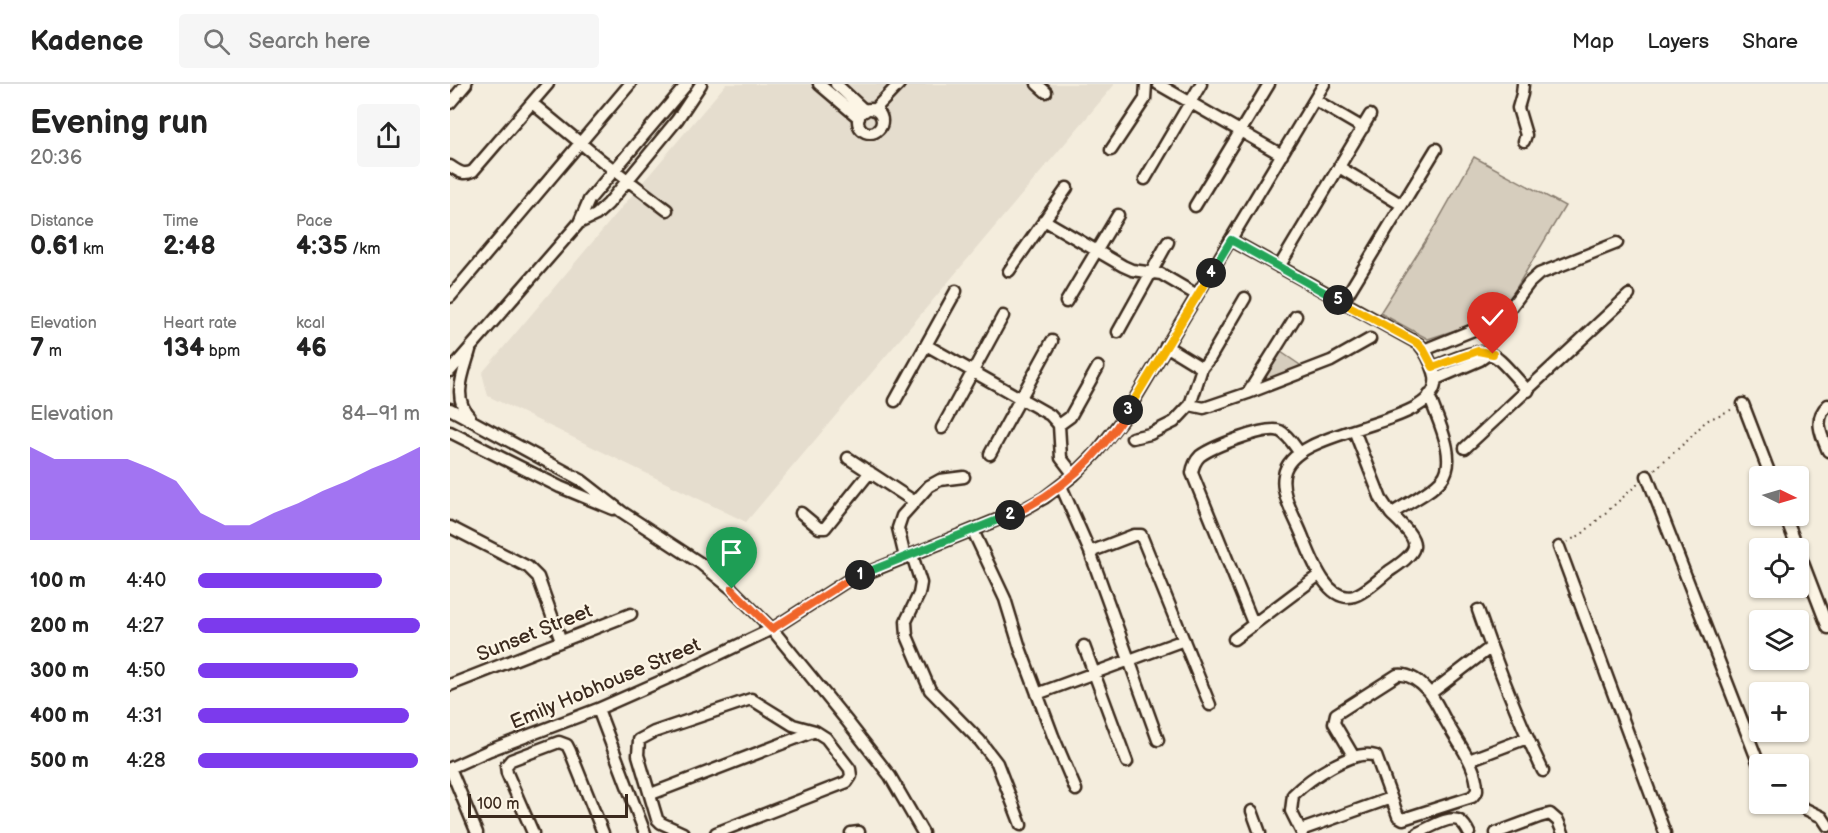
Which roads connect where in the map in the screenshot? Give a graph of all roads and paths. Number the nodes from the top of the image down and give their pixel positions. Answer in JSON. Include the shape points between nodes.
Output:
{"nodes":[{"id":1,"x":466,"y":84,"type":"edge"},
{"id":2,"x":548,"y":84,"type":"edge"},
{"id":3,"x":630,"y":84,"type":"edge"},
{"id":4,"x":687,"y":84,"type":"edge"},
{"id":5,"x":700,"y":84,"type":"edge"},
{"id":6,"x":819,"y":84,"type":"edge"},
{"id":7,"x":836,"y":84,"type":"edge"},
{"id":8,"x":899,"y":84,"type":"edge"},
{"id":9,"x":1037,"y":84,"type":"edge"},
{"id":10,"x":1146,"y":84,"type":"edge"},
{"id":11,"x":1158,"y":84,"type":"edge"},
{"id":12,"x":1201,"y":84,"type":"edge"},
{"id":13,"x":1269,"y":84,"type":"edge"},
{"id":14,"x":1324,"y":84,"type":"edge"},
{"id":15,"x":1523,"y":84,"type":"edge"},
{"id":16,"x":1046,"y":92,"type":"dead end"},
{"id":17,"x":1315,"y":100,"type":"junction"},
{"id":18,"x":1190,"y":102,"type":"junction"},
{"id":19,"x":450,"y":103,"type":"edge"},
{"id":20,"x":532,"y":103,"type":"junction"},
{"id":21,"x":866,"y":113,"type":"junction"},
{"id":22,"x":1370,"y":115,"type":"dead end"},
{"id":23,"x":1363,"y":128,"type":"junction"},
{"id":24,"x":1240,"y":131,"type":"junction"},
{"id":25,"x":1524,"y":141,"type":"dead end"},
{"id":26,"x":580,"y":142,"type":"junction"},
{"id":27,"x":1436,"y":149,"type":"dead end"},
{"id":28,"x":1111,"y":150,"type":"dead end"},
{"id":29,"x":1282,"y":155,"type":"junction"},
{"id":30,"x":450,"y":166,"type":"edge"},
{"id":31,"x":1339,"y":167,"type":"junction"},
{"id":32,"x":615,"y":171,"type":"junction"},
{"id":33,"x":1145,"y":179,"type":"dead end"},
{"id":34,"x":627,"y":180,"type":"junction"},
{"id":35,"x":1067,"y":188,"type":"dead end"},
{"id":36,"x":1402,"y":205,"type":"junction"},
{"id":37,"x":1195,"y":206,"type":"dead end"},
{"id":38,"x":667,"y":210,"type":"dead end"},
{"id":39,"x":1118,"y":215,"type":"dead end"},
{"id":40,"x":1044,"y":220,"type":"junction"},
{"id":41,"x":579,"y":222,"type":"junction"},
{"id":42,"x":1231,"y":240,"type":"junction"},
{"id":43,"x":1168,"y":242,"type":"dead end"},
{"id":44,"x":1617,"y":243,"type":"dead end"},
{"id":45,"x":1096,"y":250,"type":"junction"},
{"id":46,"x":1279,"y":267,"type":"junction"},
{"id":47,"x":1009,"y":271,"type":"dead end"},
{"id":48,"x":1151,"y":272,"type":"junction"},
{"id":49,"x":956,"y":291,"type":"dead end"},
{"id":50,"x":1197,"y":295,"type":"junction"},
{"id":51,"x":1629,"y":295,"type":"dead end"},
{"id":52,"x":450,"y":297,"type":"edge"},
{"id":53,"x":1245,"y":298,"type":"dead end"},
{"id":54,"x":1066,"y":302,"type":"dead end"},
{"id":55,"x":1343,"y":302,"type":"junction"},
{"id":56,"x":1003,"y":316,"type":"dead end"},
{"id":57,"x":1296,"y":316,"type":"dead end"},
{"id":58,"x":1118,"y":333,"type":"dead end"},
{"id":59,"x":1370,"y":339,"type":"dead end"},
{"id":60,"x":1052,"y":341,"type":"dead end"},
{"id":61,"x":926,"y":345,"type":"junction"},
{"id":62,"x":1166,"y":346,"type":"junction"},
{"id":63,"x":471,"y":347,"type":"junction"},
{"id":64,"x":1424,"y":350,"type":"junction"},
{"id":65,"x":1490,"y":353,"type":"junction"},
{"id":66,"x":1098,"y":367,"type":"dead end"},
{"id":67,"x":1433,"y":367,"type":"junction"},
{"id":68,"x":1202,"y":368,"type":"junction"},
{"id":69,"x":450,"y":371,"type":"edge"},
{"id":70,"x":972,"y":371,"type":"junction"},
{"id":71,"x":1436,"y":379,"type":"junction"},
{"id":72,"x":1528,"y":391,"type":"junction"},
{"id":73,"x":1248,"y":393,"type":"junction"},
{"id":74,"x":1429,"y":395,"type":"junction"},
{"id":75,"x":1021,"y":398,"type":"junction"},
{"id":76,"x":895,"y":401,"type":"dead end"},
{"id":77,"x":1743,"y":404,"type":"dead end"},
{"id":78,"x":1190,"y":405,"type":"junction"},
{"id":79,"x":1828,"y":405,"type":"edge"},
{"id":80,"x":450,"y":409,"type":"edge"},
{"id":81,"x":476,"y":423,"type":"junction"},
{"id":82,"x":1059,"y":425,"type":"junction"},
{"id":83,"x":942,"y":428,"type":"dead end"},
{"id":84,"x":1354,"y":429,"type":"junction"},
{"id":85,"x":450,"y":432,"type":"edge"},
{"id":86,"x":1132,"y":438,"type":"dead end"},
{"id":87,"x":1465,"y":448,"type":"dead end"},
{"id":88,"x":1299,"y":452,"type":"junction"},
{"id":89,"x":1828,"y":452,"type":"edge"},
{"id":90,"x":990,"y":454,"type":"dead end"},
{"id":91,"x":848,"y":458,"type":"dead end"},
{"id":92,"x":1766,"y":466,"type":"edge"},
{"id":93,"x":870,"y":472,"type":"junction"},
{"id":94,"x":1074,"y":475,"type":"junction"},
{"id":95,"x":1647,"y":476,"type":"dead end"},
{"id":96,"x":964,"y":477,"type":"dead end"},
{"id":97,"x":1061,"y":486,"type":"junction"},
{"id":98,"x":915,"y":502,"type":"junction"},
{"id":99,"x":622,"y":512,"type":"junction"},
{"id":100,"x":801,"y":513,"type":"dead end"},
{"id":101,"x":1391,"y":514,"type":"junction"},
{"id":102,"x":450,"y":527,"type":"edge"},
{"id":103,"x":973,"y":531,"type":"junction"},
{"id":104,"x":1559,"y":547,"type":"dead end"},
{"id":105,"x":1090,"y":552,"type":"junction"},
{"id":106,"x":909,"y":556,"type":"junction"},
{"id":107,"x":1319,"y":575,"type":"junction"},
{"id":108,"x":1809,"y":579,"type":"edge"},
{"id":109,"x":1478,"y":610,"type":"dead end"},
{"id":110,"x":631,"y":614,"type":"dead end"},
{"id":111,"x":1253,"y":623,"type":"junction"},
{"id":112,"x":1828,"y":628,"type":"edge"},
{"id":113,"x":772,"y":629,"type":"junction"},
{"id":114,"x":1234,"y":639,"type":"dead end"},
{"id":115,"x":561,"y":640,"type":"junction"},
{"id":116,"x":1184,"y":640,"type":"junction"},
{"id":117,"x":1084,"y":646,"type":"dead end"},
{"id":118,"x":1491,"y":648,"type":"junction"},
{"id":119,"x":1129,"y":662,"type":"junction"},
{"id":120,"x":1095,"y":675,"type":"junction"},
{"id":121,"x":450,"y":685,"type":"edge"},
{"id":122,"x":1431,"y":693,"type":"junction"},
{"id":123,"x":1037,"y":694,"type":"junction"},
{"id":124,"x":1210,"y":705,"type":"dead end"},
{"id":125,"x":598,"y":709,"type":"junction"},
{"id":126,"x":815,"y":731,"type":"junction"},
{"id":127,"x":1527,"y":738,"type":"junction"},
{"id":128,"x":1158,"y":740,"type":"dead end"},
{"id":129,"x":1755,"y":754,"type":"edge"},
{"id":130,"x":1354,"y":757,"type":"junction"},
{"id":131,"x":1469,"y":760,"type":"junction"},
{"id":132,"x":1127,"y":762,"type":"dead end"},
{"id":133,"x":450,"y":768,"type":"edge"},
{"id":134,"x":1543,"y":771,"type":"dead end"},
{"id":135,"x":1076,"y":790,"type":"dead end"},
{"id":136,"x":651,"y":794,"type":"junction"},
{"id":137,"x":1391,"y":798,"type":"junction"},
{"id":138,"x":1252,"y":811,"type":"dead end"},
{"id":139,"x":1809,"y":811,"type":"edge"},
{"id":140,"x":1021,"y":825,"type":"dead end"},
{"id":141,"x":1828,"y":826,"type":"edge"},
{"id":142,"x":600,"y":832,"type":"edge"},
{"id":143,"x":1301,"y":832,"type":"edge"},
{"id":144,"x":477,"y":833,"type":"edge"},
{"id":145,"x":533,"y":833,"type":"edge"},
{"id":146,"x":645,"y":833,"type":"edge"},
{"id":147,"x":683,"y":833,"type":"edge"},
{"id":148,"x":716,"y":833,"type":"edge"},
{"id":149,"x":923,"y":833,"type":"edge"},
{"id":150,"x":1260,"y":833,"type":"edge"},
{"id":151,"x":1419,"y":833,"type":"edge"},
{"id":152,"x":1469,"y":833,"type":"edge"},
{"id":153,"x":1496,"y":833,"type":"edge"},
{"id":154,"x":1563,"y":833,"type":"edge"},
{"id":155,"x":1665,"y":833,"type":"edge"}],
"edges":[{"from":1,"to":19,"type":"street"},
{"from":2,"to":20,"type":"street"},
{"from":3,"to":26,"type":"street"},
{"from":4,"to":32,"type":"street"},
{"from":5,"to":34,"type":"street","via":[[677,120]]},
{"from":6,"to":21,"type":"street"},
{"from":7,"to":21,"type":"street"},
{"from":8,"to":21,"type":"street"},
{"from":9,"to":16,"type":"street"},
{"from":10,"to":28,"type":"street","via":[[1144,99]]},
{"from":11,"to":18,"type":"street"},
{"from":12,"to":18,"type":"street"},
{"from":13,"to":24,"type":"street"},
{"from":14,"to":17,"type":"street","name":"Emily Hobhouse Street"},
{"from":15,"to":25,"type":"street","via":[[1518,108],[1526,135]]},
{"from":17,"to":23,"type":"street"},
{"from":17,"to":29,"type":"street","name":"Emily Hobhouse Street"},
{"from":18,"to":24,"type":"street"},
{"from":18,"to":33,"type":"street"},
{"from":20,"to":26,"type":"street"},
{"from":20,"to":30,"type":"street","via":[[473,171],[463,173]]},
{"from":22,"to":23,"type":"street"},
{"from":23,"to":31,"type":"street"},
{"from":24,"to":29,"type":"street"},
{"from":24,"to":37,"type":"street"},
{"from":26,"to":32,"type":"street"},
{"from":26,"to":52,"type":"street"},
{"from":27,"to":36,"type":"street"},
{"from":29,"to":42,"type":"street","name":"Emily Hobhouse Street"},
{"from":31,"to":36,"type":"street"},
{"from":31,"to":46,"type":"street"},
{"from":32,"to":34,"type":"street"},
{"from":32,"to":41,"type":"street","via":[[590,200]]},
{"from":34,"to":38,"type":"street"},
{"from":34,"to":41,"type":"street","via":[[596,215]]},
{"from":35,"to":40,"type":"street"},
{"from":36,"to":55,"type":"street"},
{"from":39,"to":45,"type":"street"},
{"from":40,"to":45,"type":"street"},
{"from":40,"to":47,"type":"street"},
{"from":41,"to":63,"type":"street"},
{"from":42,"to":46,"type":"street"},
{"from":42,"to":50,"type":"street","name":"Emily Hobhouse Street"},
{"from":43,"to":48,"type":"street"},
{"from":44,"to":64,"type":"street","via":[[1539,274],[1498,321]]},
{"from":45,"to":48,"type":"street","via":[[1132,270]]},
{"from":45,"to":54,"type":"street"},
{"from":46,"to":55,"type":"street"},
{"from":48,"to":50,"type":"street"},
{"from":48,"to":58,"type":"street"},
{"from":49,"to":61,"type":"street"},
{"from":50,"to":62,"type":"street","name":"Emily Hobhouse Street"},
{"from":51,"to":72,"type":"street"},
{"from":53,"to":68,"type":"street"},
{"from":55,"to":64,"type":"street"},
{"from":56,"to":70,"type":"street"},
{"from":57,"to":73,"type":"street"},
{"from":59,"to":73,"type":"street","via":[[1331,362]]},
{"from":60,"to":75,"type":"street"},
{"from":61,"to":70,"type":"street"},
{"from":61,"to":76,"type":"street"},
{"from":62,"to":68,"type":"street"},
{"from":62,"to":94,"type":"street","name":"Emily Hobhouse Street","via":[[1112,435]]},
{"from":63,"to":69,"type":"street"},
{"from":63,"to":81,"type":"street","via":[[460,394],[464,411]]},
{"from":64,"to":67,"type":"street"},
{"from":65,"to":67,"type":"street","via":[[1478,351]]},
{"from":65,"to":71,"type":"street"},
{"from":65,"to":72,"type":"street"},
{"from":66,"to":82,"type":"street","via":[[1070,417]]},
{"from":67,"to":71,"type":"street"},
{"from":68,"to":78,"type":"street"},
{"from":70,"to":75,"type":"street"},
{"from":70,"to":83,"type":"street"},
{"from":71,"to":74,"type":"street"},
{"from":72,"to":87,"type":"street"},
{"from":73,"to":78,"type":"street","via":[[1204,408]]},
{"from":74,"to":84,"type":"street","via":[[1412,411]]},
{"from":74,"to":101,"type":"street","via":[[1448,449],[1448,469],[1433,487]]},
{"from":75,"to":82,"type":"street"},
{"from":75,"to":90,"type":"street"},
{"from":77,"to":92,"type":"street"},
{"from":78,"to":86,"type":"street","via":[[1174,423]]},
{"from":79,"to":89,"type":"street","via":[[1819,421]]},
{"from":80,"to":81,"type":"street"},
{"from":81,"to":99,"type":"street","via":[[581,480]]},
{"from":82,"to":94,"type":"street","via":[[1061,458]]},
{"from":84,"to":88,"type":"street"},
{"from":84,"to":101,"type":"street","via":[[1381,499]]},
{"from":85,"to":99,"type":"street","via":[[560,487]]},
{"from":88,"to":107,"type":"street","via":[[1285,469],[1284,486]]},
{"from":88,"to":111,"type":"street","via":[[1286,435],[1272,429],[1203,454],[1194,465],[1192,473]]},
{"from":91,"to":93,"type":"street"},
{"from":93,"to":98,"type":"street"},
{"from":93,"to":100,"type":"street","via":[[825,528],[819,528]]},
{"from":94,"to":97,"type":"street","name":"Emily Hobhouse Street"},
{"from":95,"to":129,"type":"street"},
{"from":96,"to":98,"type":"street","via":[[934,483]]},
{"from":97,"to":103,"type":"street","name":"Emily Hobhouse Street","via":[[1024,509]]},
{"from":97,"to":105,"type":"street"},
{"from":98,"to":106,"type":"street","via":[[902,516],[898,528]]},
{"from":99,"to":113,"type":"street","via":[[718,576]]},
{"from":101,"to":107,"type":"street","via":[[1414,545],[1398,564],[1352,597],[1341,595]]},
{"from":102,"to":115,"type":"street","via":[[528,567],[538,577]]},
{"from":103,"to":106,"type":"street","name":"Emily Hobhouse Street"},
{"from":103,"to":123,"type":"street","via":[[1005,599]]},
{"from":104,"to":155,"type":"street"},
{"from":105,"to":116,"type":"street","via":[[1141,535]]},
{"from":105,"to":119,"type":"street"},
{"from":106,"to":113,"type":"street","name":"Emily Hobhouse Street","via":[[847,581]]},
{"from":106,"to":140,"type":"street","via":[[921,583],[906,621],[907,636],[930,690],[997,763]]},
{"from":107,"to":111,"type":"street"},
{"from":108,"to":112,"type":"street"},
{"from":109,"to":118,"type":"street"},
{"from":110,"to":115,"type":"street","name":"Sunset Street"},
{"from":111,"to":114,"type":"street"},
{"from":113,"to":125,"type":"street","name":"Emily Hobhouse Street"},
{"from":113,"to":149,"type":"street","via":[[890,776]]},
{"from":115,"to":121,"type":"street","name":"Sunset Street"},
{"from":116,"to":119,"type":"street"},
{"from":116,"to":124,"type":"street"},
{"from":117,"to":120,"type":"street"},
{"from":118,"to":122,"type":"street"},
{"from":118,"to":127,"type":"street"},
{"from":119,"to":120,"type":"street"},
{"from":119,"to":128,"type":"street"},
{"from":120,"to":123,"type":"street"},
{"from":120,"to":132,"type":"street"},
{"from":122,"to":130,"type":"street","via":[[1415,679],[1397,675],[1336,714],[1334,723]]},
{"from":122,"to":131,"type":"street"},
{"from":123,"to":135,"type":"street"},
{"from":125,"to":133,"type":"street","name":"Emily Hobhouse Street"},
{"from":125,"to":146,"type":"street"},
{"from":126,"to":136,"type":"street"},
{"from":126,"to":136,"type":"street","via":[[793,725],[751,699],[654,732],[639,740],[638,746]]},
{"from":126,"to":148,"type":"street","via":[[826,738],[850,769],[847,782]]},
{"from":127,"to":131,"type":"street"},
{"from":127,"to":134,"type":"street"},
{"from":130,"to":137,"type":"street","via":[[1376,756]]},
{"from":130,"to":143,"type":"street","via":[[1310,780],[1293,795],[1292,811]]},
{"from":131,"to":137,"type":"street","via":[[1478,787],[1472,797],[1406,819],[1399,818]]},
{"from":133,"to":144,"type":"street"},
{"from":136,"to":147,"type":"street","via":[[657,819]]},
{"from":137,"to":143,"type":"street"},
{"from":138,"to":150,"type":"street"},
{"from":139,"to":141,"type":"street","via":[[1822,817]]},
{"from":142,"to":145,"type":"street","via":[[570,751],[563,742],[511,760],[506,766]]},
{"from":151,"to":152,"type":"street","via":[[1456,819]]},
{"from":153,"to":154,"type":"street","via":[[1550,814]]}]}
